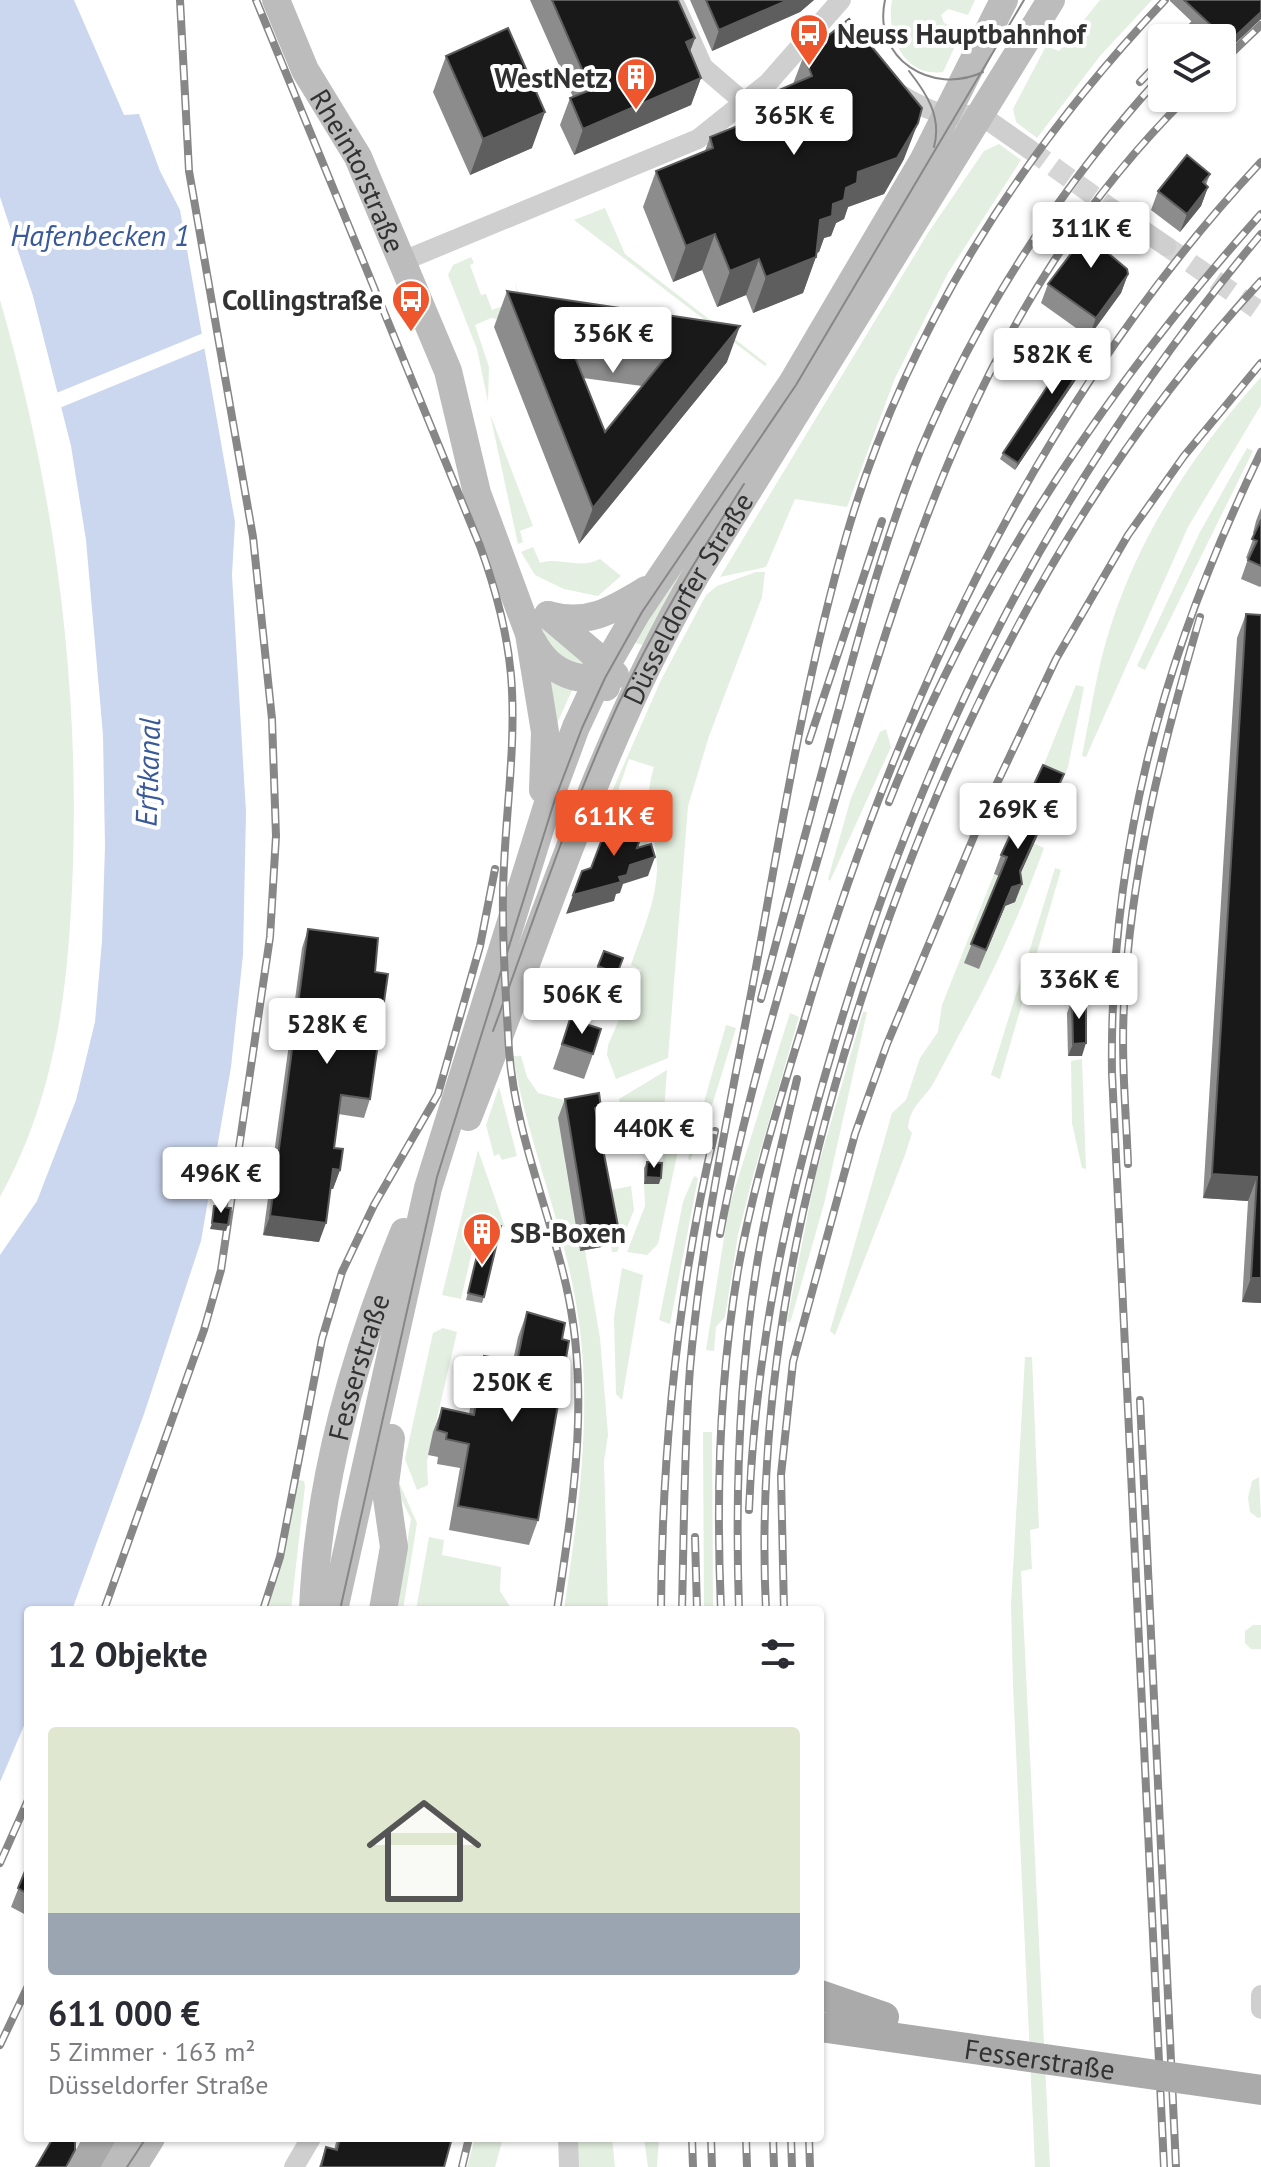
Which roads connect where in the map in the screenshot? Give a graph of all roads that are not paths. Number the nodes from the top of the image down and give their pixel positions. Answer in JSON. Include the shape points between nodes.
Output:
{"nodes":[{"id":1,"x":276,"y":0,"type":"edge"},
{"id":2,"x":673,"y":0,"type":"edge"},
{"id":3,"x":1004,"y":0,"type":"edge"},
{"id":4,"x":1051,"y":0,"type":"edge"},
{"id":5,"x":838,"y":11,"type":"edge"},
{"id":6,"x":746,"y":104,"type":"junction"},
{"id":7,"x":979,"y":114,"type":"junction"},
{"id":8,"x":948,"y":117,"type":"junction"},
{"id":9,"x":1029,"y":149,"type":"tunnel mouth"},
{"id":10,"x":924,"y":159,"type":"junction"},
{"id":11,"x":1112,"y":209,"type":"tunnel mouth"},
{"id":12,"x":1166,"y":246,"type":"tunnel mouth"},
{"id":13,"x":403,"y":261,"type":"junction"},
{"id":14,"x":654,"y":586,"type":"junction"},
{"id":15,"x":539,"y":625,"type":"junction"},
{"id":16,"x":651,"y":656,"type":"junction"},
{"id":17,"x":602,"y":676,"type":"junction"},
{"id":18,"x":538,"y":834,"type":"junction"},
{"id":19,"x":468,"y":1117,"type":"junction"},
{"id":20,"x":443,"y":1136,"type":"junction"},
{"id":21,"x":391,"y":1438,"type":"junction"},
{"id":22,"x":313,"y":1606,"type":"edge"},
{"id":23,"x":335,"y":1606,"type":"edge"},
{"id":24,"x":354,"y":1606,"type":"edge"},
{"id":25,"x":384,"y":1606,"type":"edge"},
{"id":26,"x":1261,"y":1995,"type":"edge"},
{"id":27,"x":824,"y":1996,"type":"edge"},
{"id":28,"x":824,"y":2009,"type":"edge"},
{"id":29,"x":1261,"y":2009,"type":"edge"},
{"id":30,"x":884,"y":2017,"type":"junction"},
{"id":31,"x":824,"y":2028,"type":"edge"},
{"id":32,"x":1261,"y":2071,"type":"edge"},
{"id":33,"x":1261,"y":2090,"type":"edge"},
{"id":34,"x":98,"y":2142,"type":"edge"},
{"id":35,"x":123,"y":2142,"type":"edge"},
{"id":36,"x":149,"y":2142,"type":"edge"},
{"id":37,"x":309,"y":2142,"type":"edge"},
{"id":38,"x":568,"y":2142,"type":"edge"},
{"id":39,"x":83,"y":2167,"type":"edge"},
{"id":40,"x":109,"y":2167,"type":"edge"},
{"id":41,"x":133,"y":2167,"type":"edge"},
{"id":42,"x":294,"y":2167,"type":"edge"},
{"id":43,"x":569,"y":2167,"type":"edge"}],
"edges":[{"from":1,"to":13,"type":"main road","name":"Rheintorstraße","via":[[305,70],[358,157]]},
{"from":2,"to":6,"type":"street","via":[[703,67]]},
{"from":3,"to":8,"type":"main road","name":"Düsseldorfer Straße"},
{"from":4,"to":7,"type":"main road","name":"Düsseldorfer Straße"},
{"from":5,"to":6,"type":"street"},
{"from":6,"to":13,"type":"street","via":[[674,150]]},
{"from":7,"to":8,"type":"street"},
{"from":7,"to":9,"type":"street"},
{"from":7,"to":16,"type":"main road","name":"Düsseldorfer Straße"},
{"from":8,"to":10,"type":"main road","name":"Düsseldorfer Straße"},
{"from":8,"to":10,"type":"street","via":[[891,86],[921,138]]},
{"from":10,"to":14,"type":"main road","name":"Düsseldorfer Straße","via":[[792,383]]},
{"from":11,"to":12,"type":"street"},
{"from":13,"to":15,"type":"main road","name":"Rheintorstraße","via":[[448,371],[477,493],[508,570]]},
{"from":14,"to":15,"type":"main road","via":[[601,616]]},
{"from":14,"to":17,"type":"main road","name":"Düsseldorfer Straße"},
{"from":15,"to":17,"type":"main road","name":"Düsseldorfer Straße","via":[[594,654]]},
{"from":15,"to":17,"type":"main road","name":"Rheintorstraße","via":[[541,656],[554,668],[581,679]]},
{"from":15,"to":18,"type":"main road","via":[[545,732]]},
{"from":16,"to":17,"type":"main road","via":[[628,671]]},
{"from":16,"to":19,"type":"main road","name":"Düsseldorfer Straße","via":[[586,803]]},
{"from":17,"to":18,"type":"main road","name":"Düsseldorfer Straße","via":[[576,727]]},
{"from":17,"to":19,"type":"main road","name":"Düsseldorfer Straße","via":[[609,698],[506,978]]},
{"from":18,"to":20,"type":"main road","name":"Düsseldorfer Straße"},
{"from":19,"to":21,"type":"main road","name":"Düsseldorfer Straße"},
{"from":20,"to":22,"type":"main road","name":"Fesserstraße","via":[[355,1364],[330,1469]]},
{"from":20,"to":23,"type":"main road","name":"Düsseldorfer Straße"},
{"from":21,"to":24,"type":"main road","name":"Düsseldorfer Straße"},
{"from":21,"to":25,"type":"main road","name":"Fesserstraße","via":[[385,1484],[394,1539]]},
{"from":26,"to":29,"type":"street"},
{"from":27,"to":30,"type":"main road","name":"Fesserstraße"},
{"from":28,"to":30,"type":"main road","name":"Fesserstraße"},
{"from":30,"to":32,"type":"main road","name":"Fesserstraße"},
{"from":31,"to":33,"type":"main road","name":"Fesserstraße","bridge":true},
{"from":34,"to":39,"type":"main road"},
{"from":35,"to":40,"type":"main road"},
{"from":36,"to":41,"type":"main road"},
{"from":37,"to":42,"type":"street"},
{"from":38,"to":43,"type":"street"}]}
